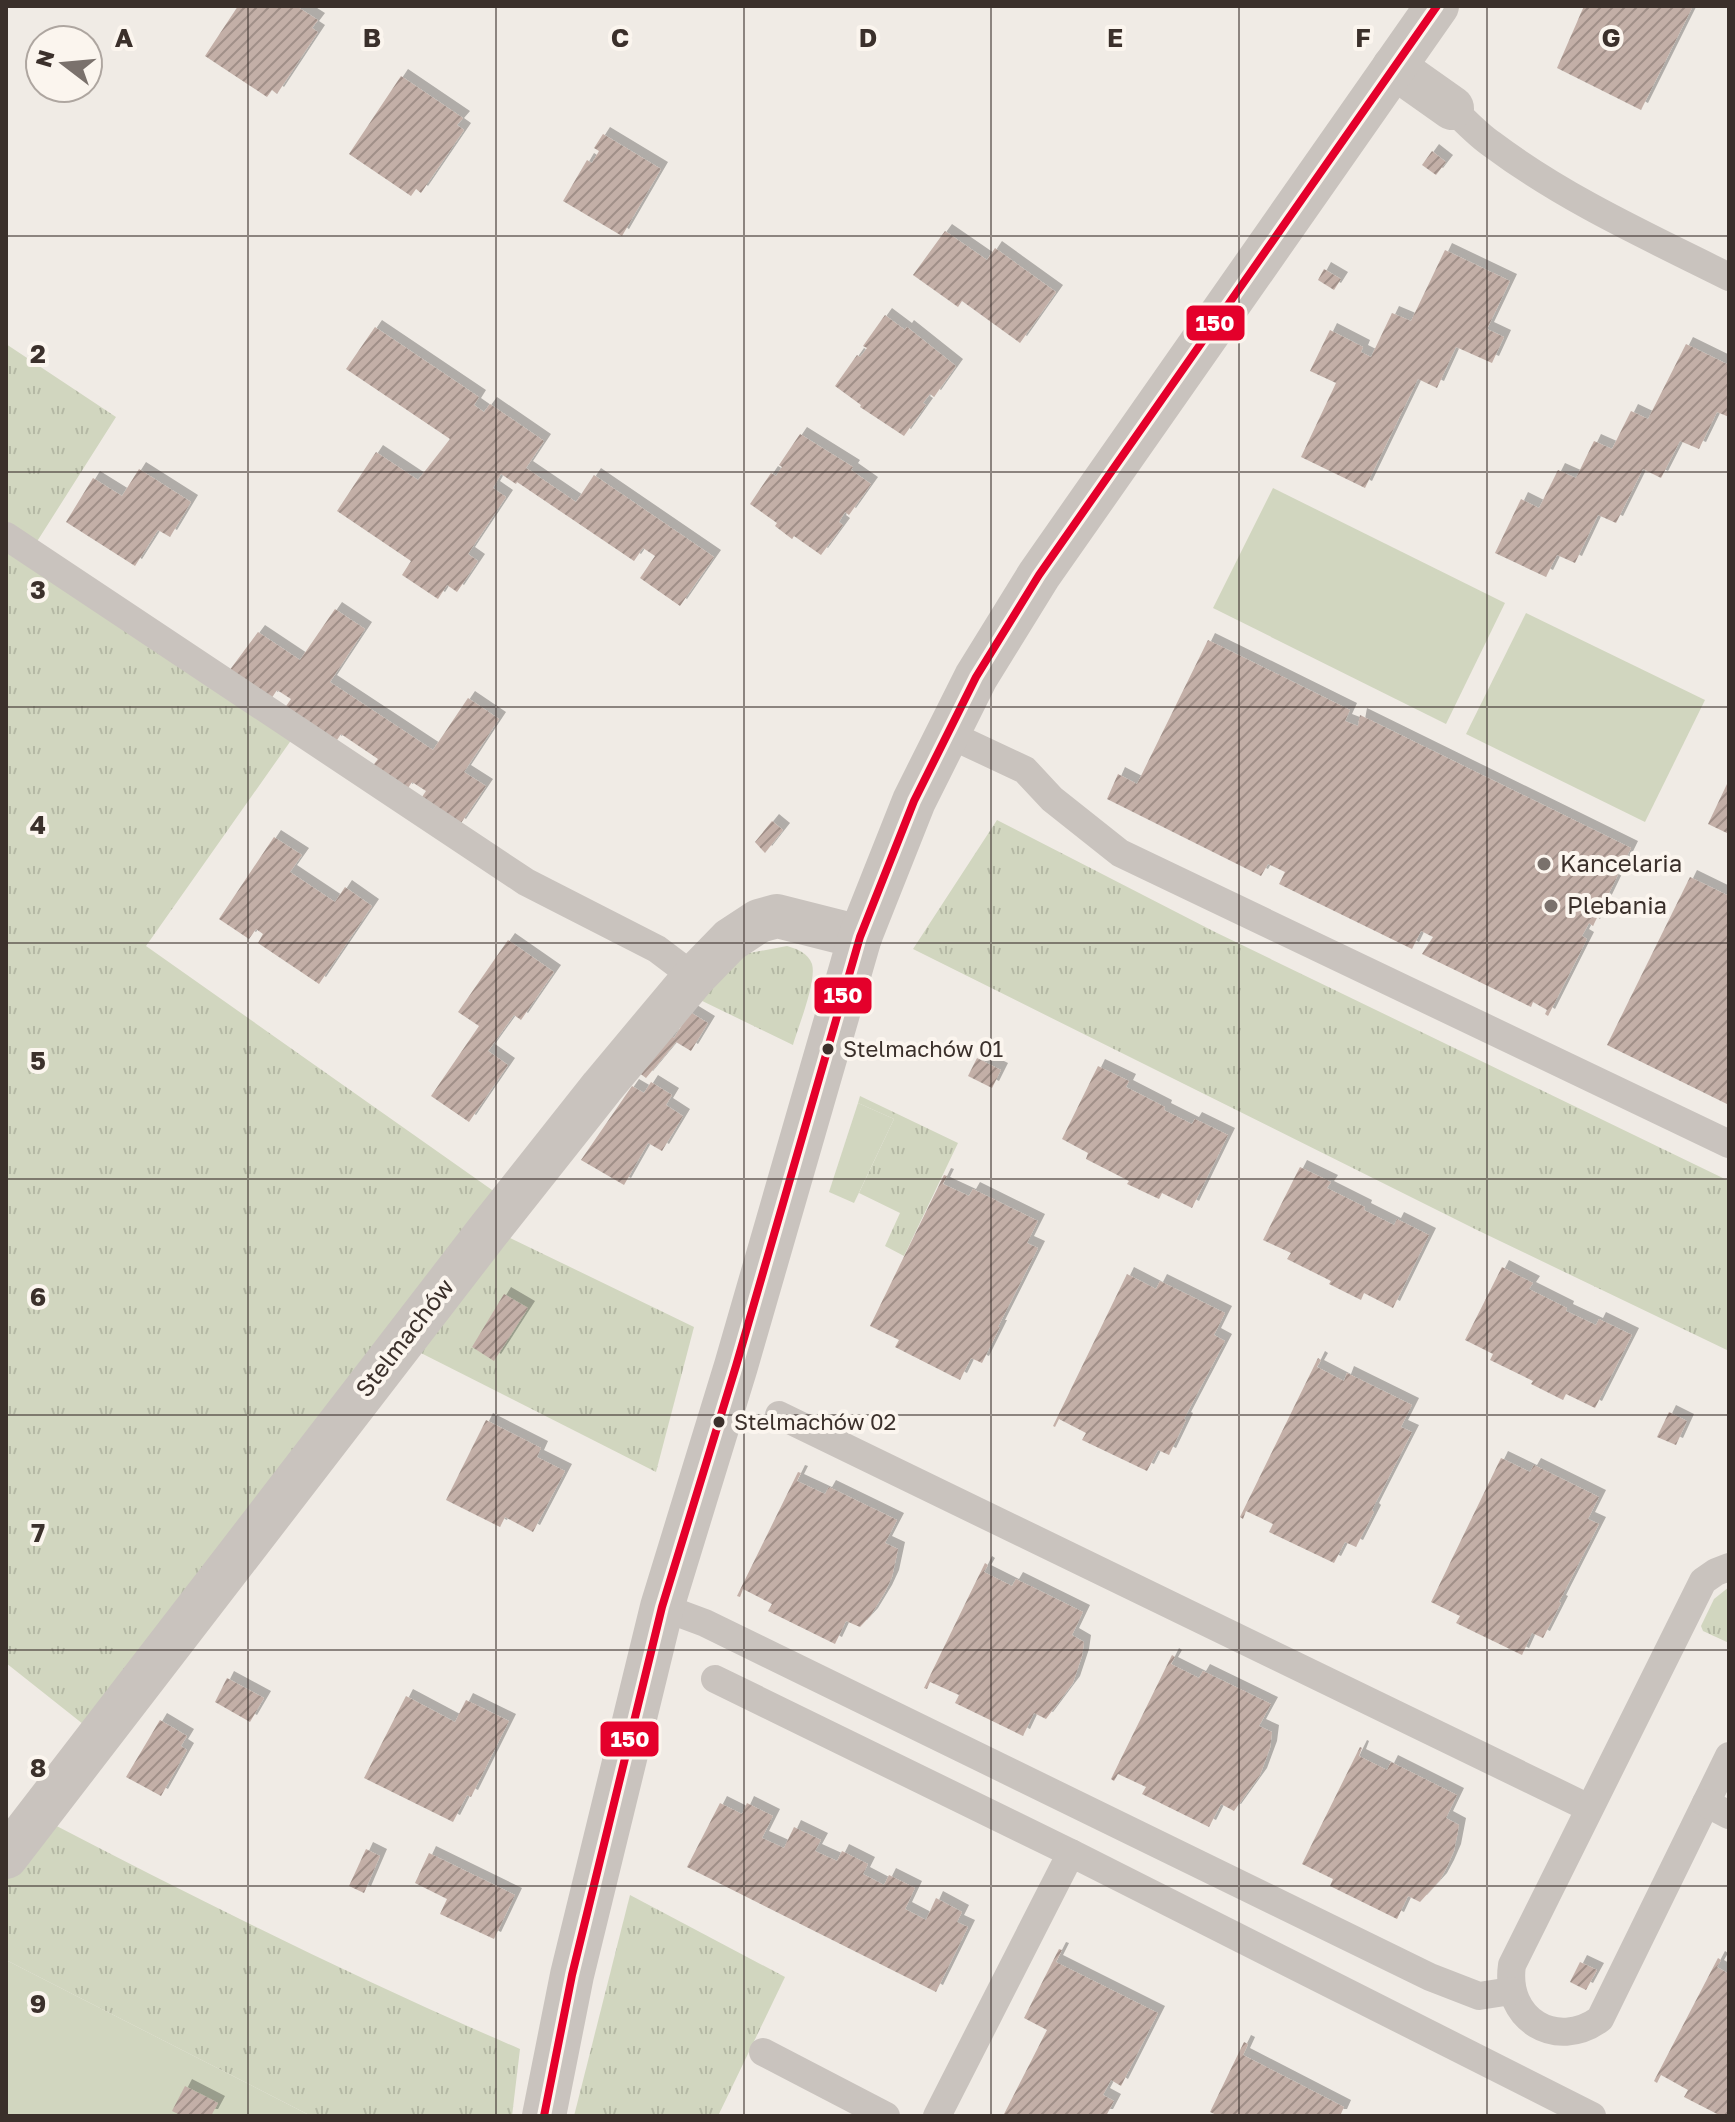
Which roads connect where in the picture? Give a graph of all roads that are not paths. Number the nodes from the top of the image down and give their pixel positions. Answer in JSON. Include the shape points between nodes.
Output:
{"nodes":[{"id":1,"x":1437,"y":6,"type":"edge"},
{"id":2,"x":1394,"y":67,"type":"junction"},
{"id":3,"x":1452,"y":108,"type":"joint"},
{"id":4,"x":1729,"y":277,"type":"edge"},
{"id":5,"x":6,"y":536,"type":"edge"},
{"id":6,"x":946,"y":733,"type":"junction"},
{"id":7,"x":860,"y":937,"type":"junction"},
{"id":8,"x":694,"y":977,"type":"junction"},
{"id":9,"x":1729,"y":1144,"type":"edge"},
{"id":10,"x":779,"y":1415,"type":"dead end"},
{"id":11,"x":1729,"y":1567,"type":"edge"},
{"id":12,"x":662,"y":1607,"type":"junction"},
{"id":13,"x":715,"y":1679,"type":"dead end"},
{"id":14,"x":1729,"y":1756,"type":"edge"},
{"id":15,"x":1589,"y":1808,"type":"junction"},
{"id":16,"x":1717,"y":1809,"type":"edge"},
{"id":17,"x":1071,"y":1853,"type":"junction"},
{"id":18,"x":6,"y":1857,"type":"edge"},
{"id":19,"x":1511,"y":1991,"type":"junction"},
{"id":20,"x":763,"y":2052,"type":"dead end"},
{"id":21,"x":544,"y":2116,"type":"edge"},
{"id":22,"x":886,"y":2116,"type":"edge"},
{"id":23,"x":937,"y":2116,"type":"edge"},
{"id":24,"x":1592,"y":2116,"type":"edge"}],
"edges":[{"from":1,"to":2,"type":"street"},
{"from":2,"to":3,"type":"street"},
{"from":2,"to":6,"type":"street","via":[[1039,575]]},
{"from":3,"to":4,"type":"lane","via":[[1491,144],[1542,178]]},
{"from":5,"to":8,"type":"lane","via":[[526,882],[657,949]]},
{"from":6,"to":7,"type":"street"},
{"from":6,"to":9,"type":"lane","via":[[1025,770],[1052,799],[1120,853]]},
{"from":7,"to":8,"type":"street","name":"Stelmachów","via":[[777,916],[730,940]]},
{"from":7,"to":12,"type":"street"},
{"from":8,"to":18,"type":"street","name":"Stelmachów","via":[[488,1231]]},
{"from":10,"to":15,"type":"lane"},
{"from":11,"to":15,"type":"lane","via":[[1703,1581]]},
{"from":12,"to":19,"type":"lane","via":[[705,1623],[1430,1977],[1479,1996]]},
{"from":12,"to":21,"type":"street","via":[[572,1975]]},
{"from":13,"to":17,"type":"lane"},
{"from":14,"to":16,"type":"lane"},
{"from":15,"to":19,"type":"lane","via":[[1512,1965]]},
{"from":16,"to":19,"type":"lane","via":[[1600,2019],[1579,2031],[1554,2032],[1526,2018]]},
{"from":17,"to":23,"type":"lane"},
{"from":17,"to":24,"type":"lane"},
{"from":20,"to":22,"type":"lane"}]}
